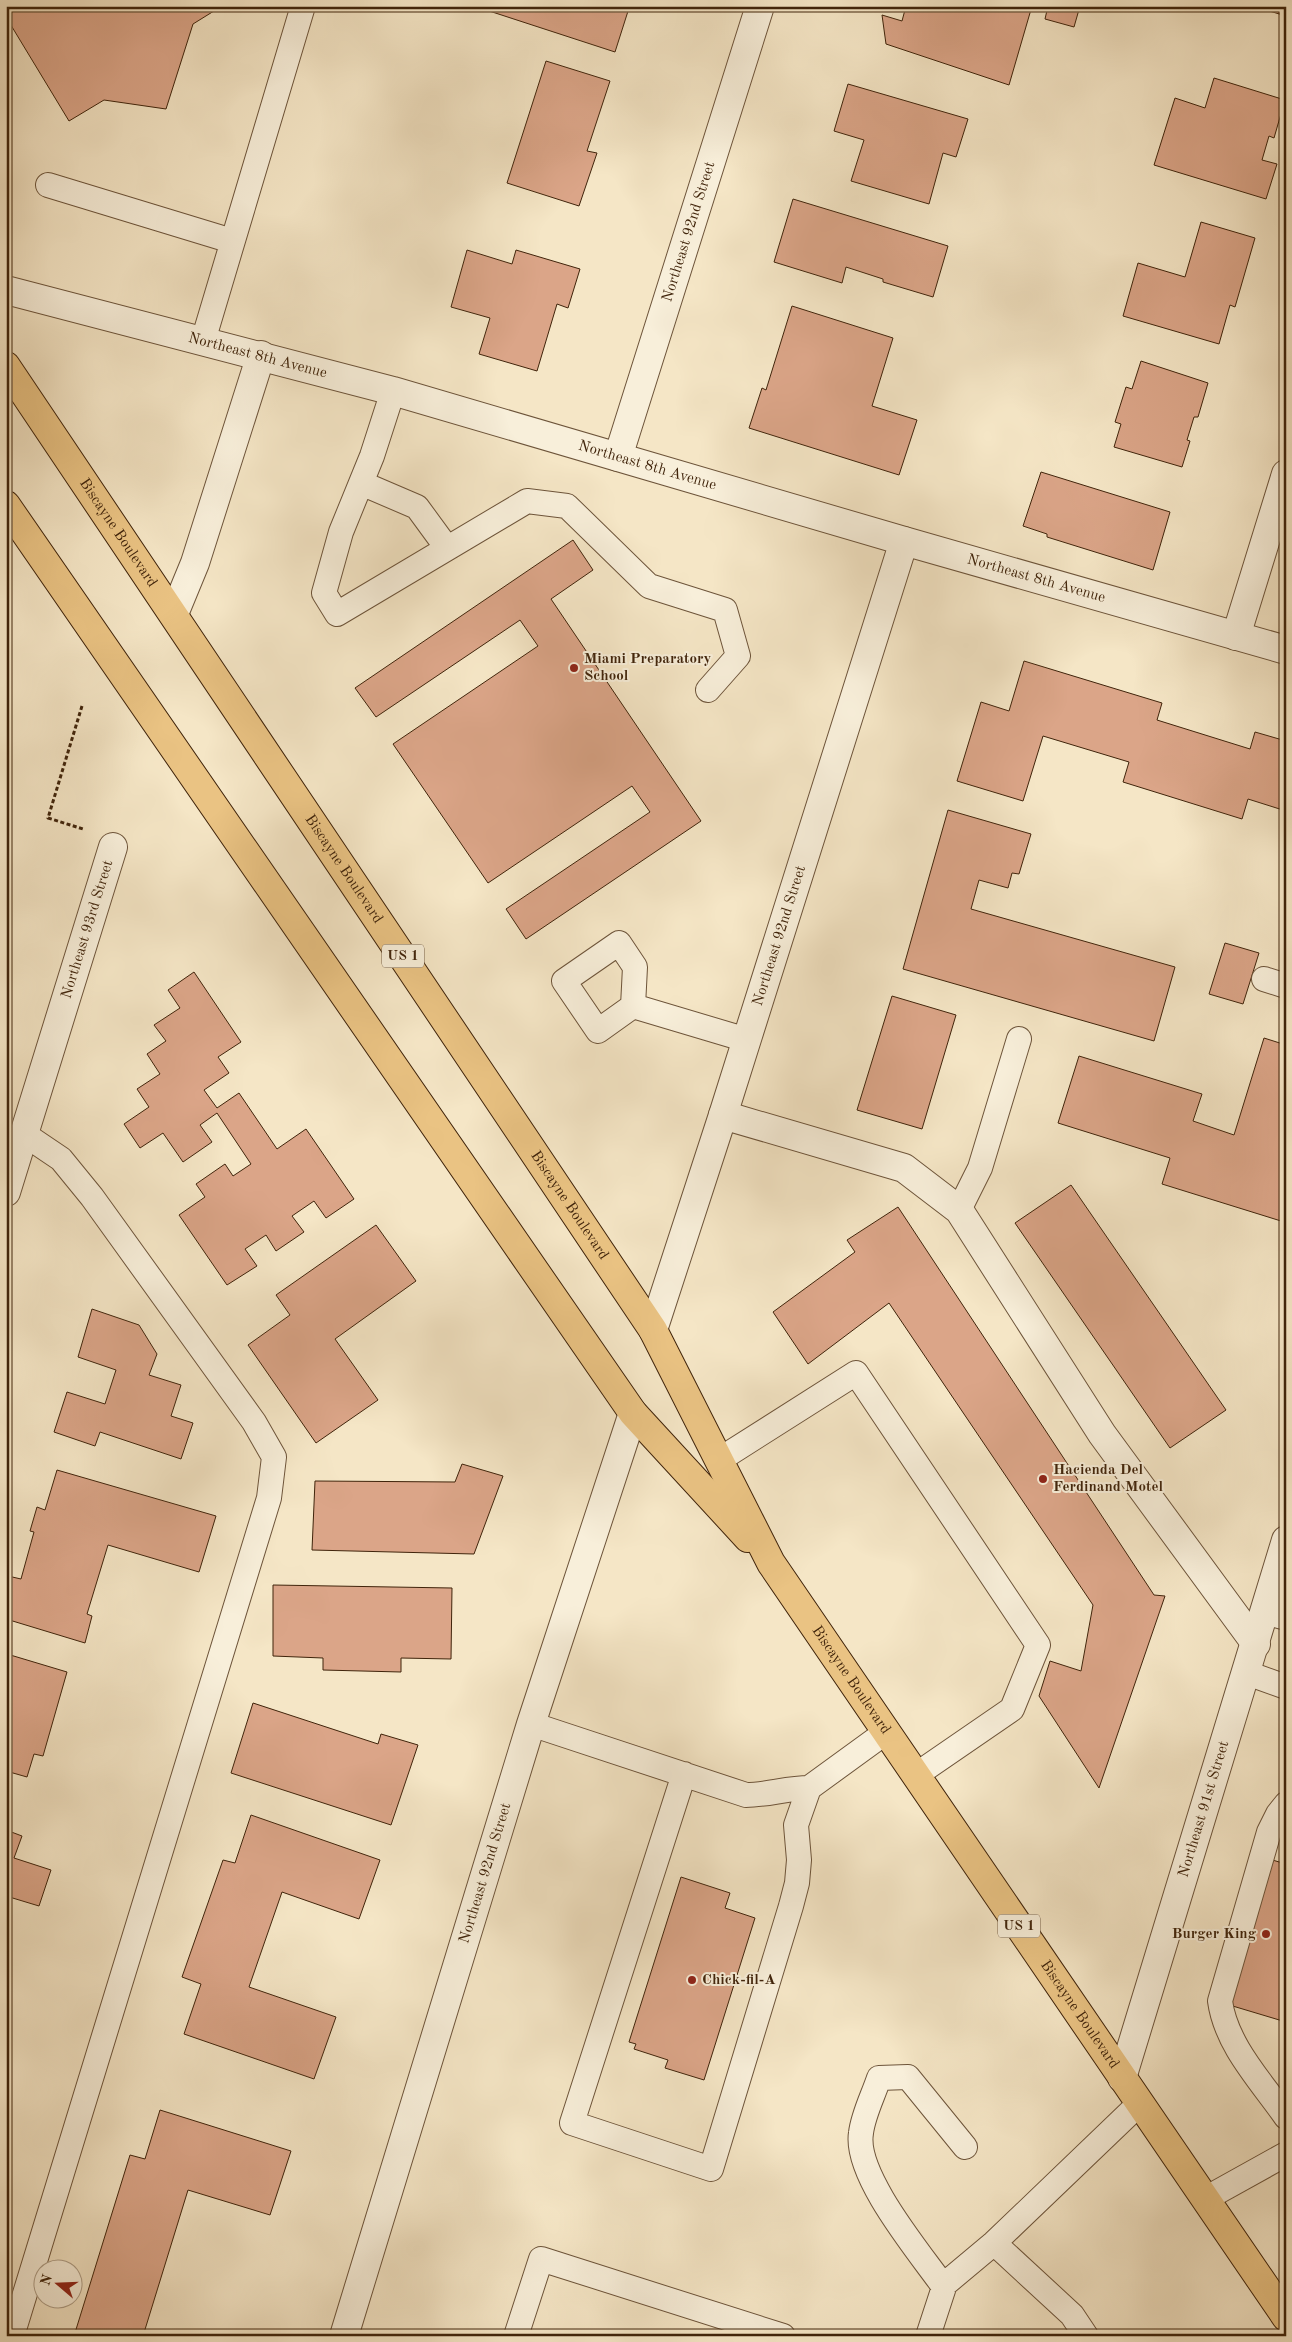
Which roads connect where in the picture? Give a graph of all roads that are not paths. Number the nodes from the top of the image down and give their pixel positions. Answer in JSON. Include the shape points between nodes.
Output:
{"nodes":[{"id":1,"x":303,"y":6,"type":"edge"},
{"id":2,"x":760,"y":6,"type":"edge"},
{"id":3,"x":48,"y":186,"type":"dead end"},
{"id":4,"x":232,"y":241,"type":"junction"},
{"id":5,"x":6,"y":290,"type":"edge"},
{"id":6,"x":202,"y":341,"type":"junction"},
{"id":7,"x":261,"y":356,"type":"junction"},
{"id":8,"x":6,"y":366,"type":"edge"},
{"id":9,"x":393,"y":391,"type":"junction"},
{"id":10,"x":618,"y":457,"type":"junction"},
{"id":11,"x":1286,"y":474,"type":"edge"},
{"id":12,"x":361,"y":483,"type":"junction"},
{"id":13,"x":6,"y":505,"type":"edge"},
{"id":14,"x":904,"y":541,"type":"junction"},
{"id":15,"x":447,"y":548,"type":"junction"},
{"id":16,"x":174,"y":614,"type":"junction"},
{"id":17,"x":1236,"y":636,"type":"junction"},
{"id":18,"x":1286,"y":650,"type":"edge"},
{"id":19,"x":708,"y":690,"type":"dead end"},
{"id":20,"x":113,"y":848,"type":"road end"},
{"id":21,"x":633,"y":1006,"type":"dead end"},
{"id":22,"x":1019,"y":1039,"type":"dead end"},
{"id":23,"x":747,"y":1040,"type":"junction"},
{"id":24,"x":723,"y":1115,"type":"junction"},
{"id":25,"x":24,"y":1134,"type":"junction"},
{"id":26,"x":6,"y":1192,"type":"edge"},
{"id":27,"x":959,"y":1210,"type":"junction"},
{"id":28,"x":653,"y":1330,"type":"junction"},
{"id":29,"x":633,"y":1413,"type":"junction"},
{"id":30,"x":719,"y":1460,"type":"junction"},
{"id":31,"x":1286,"y":1540,"type":"edge"},
{"id":32,"x":772,"y":1563,"type":"junction"},
{"id":33,"x":1275,"y":1615,"type":"edge"},
{"id":34,"x":1256,"y":1644,"type":"junction"},
{"id":35,"x":1247,"y":1674,"type":"junction"},
{"id":36,"x":1286,"y":1687,"type":"edge"},
{"id":37,"x":532,"y":1724,"type":"junction"},
{"id":38,"x":886,"y":1732,"type":"junction"},
{"id":39,"x":684,"y":1774,"type":"junction"},
{"id":40,"x":916,"y":1775,"type":"junction"},
{"id":41,"x":809,"y":1788,"type":"junction"},
{"id":42,"x":1286,"y":1804,"type":"edge"},
{"id":43,"x":1122,"y":2078,"type":"junction"},
{"id":44,"x":1140,"y":2103,"type":"junction"},
{"id":45,"x":1286,"y":2117,"type":"edge"},
{"id":46,"x":965,"y":2147,"type":"dead end"},
{"id":47,"x":1286,"y":2154,"type":"edge"},
{"id":48,"x":1205,"y":2199,"type":"junction"},
{"id":49,"x":994,"y":2243,"type":"junction"},
{"id":50,"x":944,"y":2287,"type":"junction"},
{"id":51,"x":1286,"y":2317,"type":"edge"},
{"id":52,"x":12,"y":2336,"type":"edge"},
{"id":53,"x":344,"y":2336,"type":"edge"},
{"id":54,"x":516,"y":2336,"type":"edge"},
{"id":55,"x":783,"y":2336,"type":"edge"},
{"id":56,"x":928,"y":2336,"type":"edge"},
{"id":57,"x":1086,"y":2336,"type":"edge"}],
"edges":[{"from":1,"to":4,"type":"lane"},
{"from":2,"to":10,"type":"street","name":"Northeast 92nd Street"},
{"from":3,"to":4,"type":"lane"},
{"from":4,"to":6,"type":"lane"},
{"from":5,"to":6,"type":"street","name":"Northeast 8th Avenue"},
{"from":6,"to":7,"type":"street","name":"Northeast 8th Avenue"},
{"from":7,"to":9,"type":"street","name":"Northeast 8th Avenue"},
{"from":7,"to":16,"type":"street","via":[[195,563]]},
{"from":8,"to":16,"type":"main road","name":"Biscayne Boulevard","number":"US 1"},
{"from":9,"to":10,"type":"street","name":"Northeast 8th Avenue"},
{"from":9,"to":12,"type":"lane"},
{"from":10,"to":14,"type":"street","name":"Northeast 8th Avenue"},
{"from":11,"to":17,"type":"street"},
{"from":12,"to":15,"type":"lane","via":[[417,507]]},
{"from":12,"to":15,"type":"lane","via":[[341,532],[324,593],[337,614]]},
{"from":13,"to":29,"type":"main road","name":"Biscayne Boulevard","number":"US 1"},
{"from":14,"to":17,"type":"street","name":"Northeast 8th Avenue"},
{"from":14,"to":23,"type":"street","name":"Northeast 92nd Street"},
{"from":15,"to":19,"type":"lane","via":[[528,501],[567,506],[649,586],[726,610],[738,656]]},
{"from":16,"to":28,"type":"main road","name":"Biscayne Boulevard","number":"US 1"},
{"from":17,"to":18,"type":"street","name":"Northeast 8th Avenue"},
{"from":20,"to":25,"type":"street","name":"Northeast 93rd Street"},
{"from":21,"to":23,"type":"lane"},
{"from":22,"to":27,"type":"lane","via":[[980,1168]]},
{"from":23,"to":24,"type":"street","name":"Northeast 92nd Street"},
{"from":24,"to":27,"type":"street","via":[[904,1168]]},
{"from":24,"to":28,"type":"street","name":"Northeast 92nd Street"},
{"from":25,"to":26,"type":"street","name":"Northeast 93rd Street"},
{"from":25,"to":52,"type":"lane","via":[[61,1159],[92,1198],[254,1422],[274,1457],[269,1498]]},
{"from":27,"to":34,"type":"street","via":[[1102,1434]]},
{"from":28,"to":30,"type":"main road","name":"Biscayne Boulevard","number":"US 1"},
{"from":29,"to":32,"type":"main road","name":"Biscayne Boulevard","number":"US 1"},
{"from":29,"to":37,"type":"street","name":"Northeast 92nd Street"},
{"from":30,"to":32,"type":"main road","name":"Biscayne Boulevard","number":"US 1"},
{"from":30,"to":40,"type":"lane","via":[[856,1373],[1038,1645],[1012,1709]]},
{"from":31,"to":33,"type":"street","name":"Northeast 91st Street"},
{"from":32,"to":38,"type":"main road","name":"Biscayne Boulevard","number":"US 1"},
{"from":33,"to":34,"type":"street","name":"Northeast 91st Street"},
{"from":34,"to":35,"type":"street","name":"Northeast 91st Street"},
{"from":35,"to":36,"type":"lane"},
{"from":35,"to":43,"type":"street","name":"Northeast 91st Street"},
{"from":37,"to":39,"type":"lane"},
{"from":37,"to":53,"type":"street","name":"Northeast 92nd Street"},
{"from":38,"to":40,"type":"main road","name":"Biscayne Boulevard","number":"US 1"},
{"from":38,"to":41,"type":"lane"},
{"from":39,"to":41,"type":"lane","via":[[746,1795]]},
{"from":39,"to":41,"type":"lane","via":[[572,2123],[711,2169],[797,1883],[796,1825]]},
{"from":40,"to":43,"type":"main road","name":"Biscayne Boulevard","number":"US 1"},
{"from":42,"to":45,"type":"lane","via":[[1269,1832],[1220,2001],[1222,2018],[1233,2041]]},
{"from":43,"to":44,"type":"main road","name":"Biscayne Boulevard","number":"US 1"},
{"from":44,"to":48,"type":"main road","name":"Biscayne Boulevard","number":"US 1"},
{"from":44,"to":49,"type":"lane"},
{"from":46,"to":50,"type":"lane","via":[[908,2077],[879,2078],[860,2134],[865,2167],[879,2196]]},
{"from":47,"to":48,"type":"lane"},
{"from":48,"to":51,"type":"main road","name":"Biscayne Boulevard","number":"US 1"},
{"from":49,"to":50,"type":"lane"},
{"from":49,"to":57,"type":"lane","via":[[1072,2315]]},
{"from":50,"to":56,"type":"lane"},
{"from":54,"to":55,"type":"lane","via":[[541,2259]]}]}
